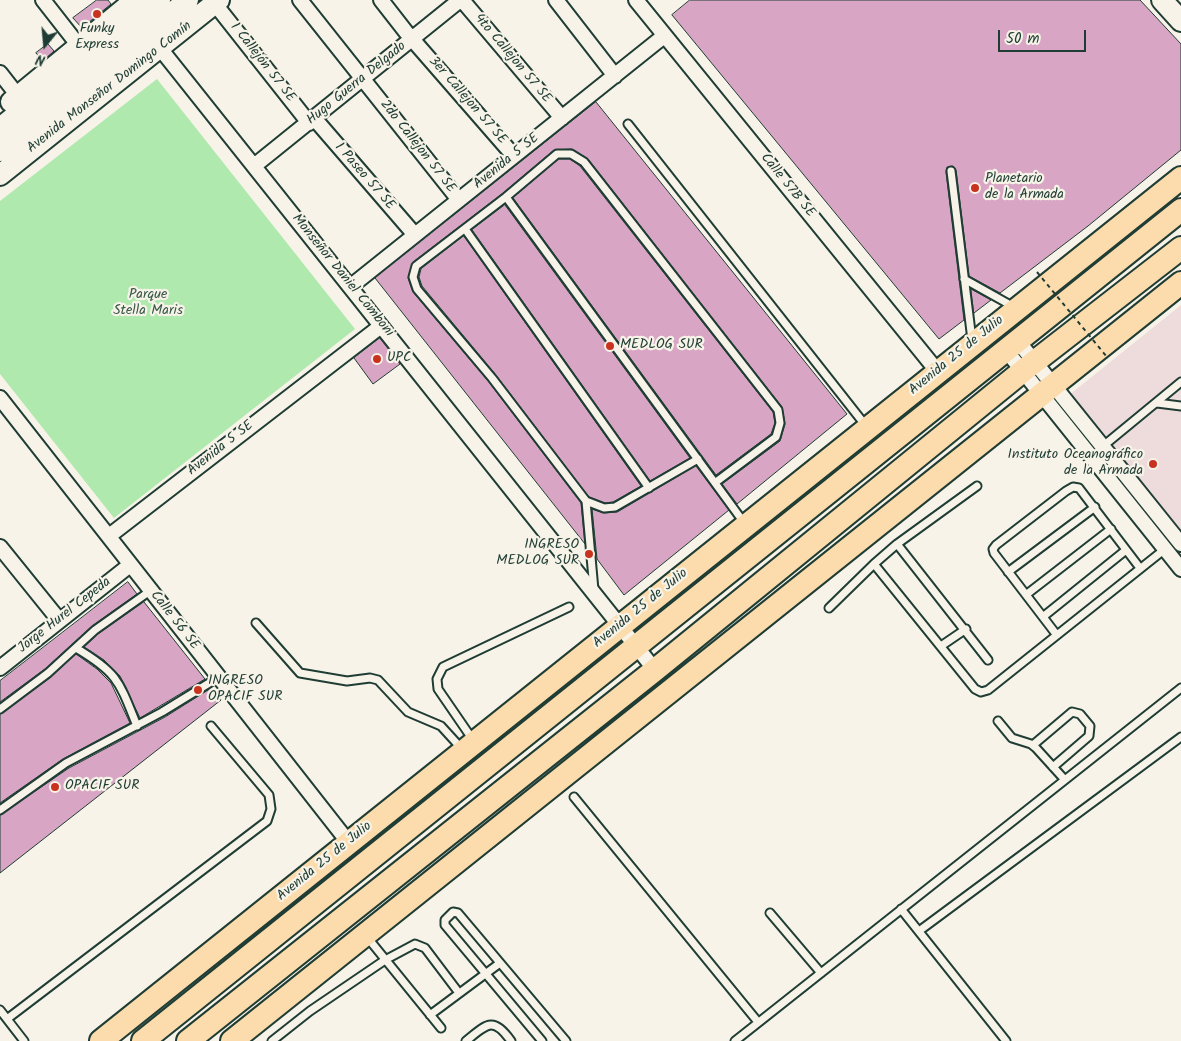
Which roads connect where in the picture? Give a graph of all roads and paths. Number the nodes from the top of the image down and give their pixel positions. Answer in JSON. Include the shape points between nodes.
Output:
{"nodes":[{"id":1,"x":43,"y":0,"type":"edge"},
{"id":2,"x":160,"y":0,"type":"edge"},
{"id":3,"x":188,"y":0,"type":"edge"},
{"id":4,"x":300,"y":0,"type":"edge"},
{"id":5,"x":381,"y":0,"type":"edge"},
{"id":6,"x":461,"y":0,"type":"edge"},
{"id":7,"x":556,"y":0,"type":"edge"},
{"id":8,"x":636,"y":0,"type":"edge"},
{"id":9,"x":1162,"y":0,"type":"edge"},
{"id":10,"x":217,"y":2,"type":"edge"},
{"id":11,"x":134,"y":12,"type":"edge"},
{"id":12,"x":1181,"y":20,"type":"edge"},
{"id":13,"x":664,"y":36,"type":"junction"},
{"id":14,"x":412,"y":39,"type":"junction"},
{"id":15,"x":79,"y":46,"type":"junction"},
{"id":16,"x":160,"y":48,"type":"junction"},
{"id":17,"x":0,"y":73,"type":"edge"},
{"id":18,"x":615,"y":76,"type":"junction"},
{"id":19,"x":364,"y":79,"type":"junction"},
{"id":20,"x":18,"y":96,"type":"junction"},
{"id":21,"x":0,"y":111,"type":"edge"},
{"id":22,"x":562,"y":118,"type":"junction"},
{"id":23,"x":311,"y":120,"type":"junction"},
{"id":24,"x":628,"y":124,"type":"dead end"},
{"id":25,"x":0,"y":128,"type":"edge"},
{"id":26,"x":0,"y":151,"type":"edge"},
{"id":27,"x":514,"y":156,"type":"junction"},
{"id":28,"x":254,"y":166,"type":"junction"},
{"id":29,"x":951,"y":171,"type":"dead end"},
{"id":30,"x":0,"y":175,"type":"edge"},
{"id":31,"x":1181,"y":178,"type":"edge"},
{"id":32,"x":506,"y":197,"type":"junction"},
{"id":33,"x":459,"y":200,"type":"junction"},
{"id":34,"x":1181,"y":210,"type":"edge"},
{"id":35,"x":465,"y":229,"type":"junction"},
{"id":36,"x":415,"y":236,"type":"junction"},
{"id":37,"x":1181,"y":248,"type":"edge"},
{"id":38,"x":1036,"y":272,"type":"dead end"},
{"id":39,"x":964,"y":279,"type":"junction"},
{"id":40,"x":1181,"y":283,"type":"edge"},
{"id":41,"x":350,"y":287,"type":"junction"},
{"id":42,"x":1017,"y":308,"type":"junction"},
{"id":43,"x":381,"y":326,"type":"junction"},
{"id":44,"x":973,"y":344,"type":"junction"},
{"id":45,"x":1010,"y":345,"type":"junction"},
{"id":46,"x":1106,"y":357,"type":"dead end"},
{"id":47,"x":1035,"y":362,"type":"junction"},
{"id":48,"x":938,"y":372,"type":"junction"},
{"id":49,"x":1181,"y":382,"type":"edge"},
{"id":50,"x":1002,"y":388,"type":"junction"},
{"id":51,"x":1047,"y":389,"type":"junction"},
{"id":52,"x":0,"y":398,"type":"edge"},
{"id":53,"x":1157,"y":403,"type":"junction"},
{"id":54,"x":1181,"y":406,"type":"edge"},
{"id":55,"x":5,"y":415,"type":"edge"},
{"id":56,"x":868,"y":428,"type":"junction"},
{"id":57,"x":1097,"y":451,"type":"junction"},
{"id":58,"x":698,"y":459,"type":"junction"},
{"id":59,"x":716,"y":482,"type":"junction"},
{"id":60,"x":977,"y":486,"type":"dead end"},
{"id":61,"x":649,"y":488,"type":"junction"},
{"id":62,"x":586,"y":501,"type":"junction"},
{"id":63,"x":1095,"y":507,"type":"junction"},
{"id":64,"x":746,"y":526,"type":"junction"},
{"id":65,"x":1111,"y":529,"type":"junction"},
{"id":66,"x":109,"y":536,"type":"junction"},
{"id":67,"x":897,"y":544,"type":"junction"},
{"id":68,"x":1181,"y":544,"type":"edge"},
{"id":69,"x":0,"y":547,"type":"edge"},
{"id":70,"x":1164,"y":548,"type":"junction"},
{"id":71,"x":1126,"y":550,"type":"junction"},
{"id":72,"x":874,"y":564,"type":"junction"},
{"id":73,"x":130,"y":565,"type":"junction"},
{"id":74,"x":1140,"y":568,"type":"junction"},
{"id":75,"x":1181,"y":569,"type":"edge"},
{"id":76,"x":1008,"y":572,"type":"junction"},
{"id":77,"x":150,"y":591,"type":"junction"},
{"id":78,"x":594,"y":593,"type":"junction"},
{"id":79,"x":1027,"y":594,"type":"junction"},
{"id":80,"x":570,"y":607,"type":"dead end"},
{"id":81,"x":829,"y":608,"type":"dead end"},
{"id":82,"x":1044,"y":616,"type":"junction"},
{"id":83,"x":719,"y":617,"type":"junction"},
{"id":84,"x":60,"y":620,"type":"junction"},
{"id":85,"x":256,"y":623,"type":"dead end"},
{"id":86,"x":620,"y":626,"type":"junction"},
{"id":87,"x":966,"y":629,"type":"junction"},
{"id":88,"x":1056,"y":634,"type":"junction"},
{"id":89,"x":940,"y":646,"type":"junction"},
{"id":90,"x":637,"y":647,"type":"junction"},
{"id":91,"x":76,"y":648,"type":"junction"},
{"id":92,"x":988,"y":660,"type":"dead end"},
{"id":93,"x":0,"y":668,"type":"edge"},
{"id":94,"x":655,"y":670,"type":"junction"},
{"id":95,"x":219,"y":677,"type":"junction"},
{"id":96,"x":680,"y":684,"type":"junction"},
{"id":97,"x":1181,"y":688,"type":"edge"},
{"id":98,"x":0,"y":709,"type":"edge"},
{"id":99,"x":998,"y":721,"type":"dead end"},
{"id":100,"x":137,"y":726,"type":"junction"},
{"id":101,"x":211,"y":726,"type":"dead end"},
{"id":102,"x":1181,"y":736,"type":"edge"},
{"id":103,"x":1033,"y":745,"type":"junction"},
{"id":104,"x":469,"y":747,"type":"junction"},
{"id":105,"x":1053,"y":767,"type":"junction"},
{"id":106,"x":1065,"y":780,"type":"junction"},
{"id":107,"x":574,"y":798,"type":"dead end"},
{"id":108,"x":0,"y":810,"type":"edge"},
{"id":109,"x":349,"y":843,"type":"junction"},
{"id":110,"x":901,"y":909,"type":"junction"},
{"id":111,"x":770,"y":913,"type":"dead end"},
{"id":112,"x":919,"y":931,"type":"junction"},
{"id":113,"x":365,"y":935,"type":"junction"},
{"id":114,"x":385,"y":960,"type":"junction"},
{"id":115,"x":500,"y":963,"type":"junction"},
{"id":116,"x":485,"y":973,"type":"junction"},
{"id":117,"x":821,"y":973,"type":"junction"},
{"id":118,"x":459,"y":993,"type":"junction"},
{"id":119,"x":0,"y":1010,"type":"edge"},
{"id":120,"x":430,"y":1015,"type":"junction"},
{"id":121,"x":7,"y":1019,"type":"junction"},
{"id":122,"x":758,"y":1022,"type":"junction"},
{"id":123,"x":442,"y":1028,"type":"dead end"},
{"id":124,"x":540,"y":1040,"type":"edge"},
{"id":125,"x":24,"y":1041,"type":"edge"},
{"id":126,"x":101,"y":1041,"type":"edge"},
{"id":127,"x":143,"y":1041,"type":"edge"},
{"id":128,"x":188,"y":1041,"type":"edge"},
{"id":129,"x":232,"y":1041,"type":"edge"},
{"id":130,"x":272,"y":1041,"type":"edge"},
{"id":131,"x":466,"y":1041,"type":"edge"},
{"id":132,"x":511,"y":1041,"type":"edge"},
{"id":133,"x":566,"y":1041,"type":"edge"},
{"id":134,"x":735,"y":1041,"type":"edge"},
{"id":135,"x":1006,"y":1041,"type":"edge"}],
"edges":[{"from":1,"to":15,"type":"street"},
{"from":2,"to":11,"type":"main road","name":"Avenida Monseñor Domingo Comín"},
{"from":3,"to":11,"type":"main road","name":"Avenida Monseñor Domingo Comín"},
{"from":4,"to":19,"type":"street","name":"2do Callejon 57 SE"},
{"from":5,"to":14,"type":"street","name":"3er Callejon 57 SE"},
{"from":6,"to":14,"type":"street","name":"Hugo Guerra Delgado"},
{"from":6,"to":22,"type":"street","name":"4to Callejon 57 SE"},
{"from":7,"to":18,"type":"street"},
{"from":8,"to":13,"type":"street","name":"Calle 57B SE"},
{"from":9,"to":12,"type":"main road"},
{"from":10,"to":16,"type":"main road","name":"Avenida Monseñor Domingo Comín"},
{"from":10,"to":23,"type":"street","name":"1 Callejón 57 SE"},
{"from":11,"to":15,"type":"main road","name":"Avenida Monseñor Domingo Comín"},
{"from":11,"to":16,"type":"street","name":"Monseñor Daniel Comboni"},
{"from":11,"to":25,"type":"main road","name":"Avenida Monseñor Domingo Comín"},
{"from":11,"to":26,"type":"main road","name":"Avenida Monseñor Domingo Comín"},
{"from":13,"to":18,"type":"street","name":"Avenida 5 SE"},
{"from":13,"to":48,"type":"street","name":"Calle 57B SE"},
{"from":14,"to":19,"type":"street","name":"Hugo Guerra Delgado"},
{"from":14,"to":27,"type":"street","name":"3er Callejon 57 SE"},
{"from":15,"to":20,"type":"main road","name":"Avenida Monseñor Domingo Comín"},
{"from":16,"to":28,"type":"street","name":"Monseñor Daniel Comboni"},
{"from":16,"to":30,"type":"main road","name":"Avenida Monseñor Domingo Comín"},
{"from":17,"to":20,"type":"street"},
{"from":18,"to":22,"type":"street","name":"Avenida 5 SE"},
{"from":19,"to":23,"type":"street","name":"Hugo Guerra Delgado"},
{"from":19,"to":33,"type":"street","name":"2do Callejon 57 SE"},
{"from":20,"to":21,"type":"main road","name":"Avenida Monseñor Domingo Comín"},
{"from":22,"to":27,"type":"street","name":"Avenida 5 SE"},
{"from":23,"to":28,"type":"street","name":"Hugo Guerra Delgado"},
{"from":23,"to":36,"type":"street","name":"1 Paseo 57 SE"},
{"from":24,"to":56,"type":"lane"},
{"from":27,"to":33,"type":"street","name":"Avenida 5 SE"},
{"from":28,"to":41,"type":"street","name":"Monseñor Daniel Comboni"},
{"from":29,"to":39,"type":"lane"},
{"from":31,"to":42,"type":"main road","name":"Avenida 25 de Julio"},
{"from":32,"to":35,"type":"lane"},
{"from":32,"to":58,"type":"lane"},
{"from":32,"to":59,"type":"lane","via":[[557,154],[571,154],[584,162],[778,410],[780,423],[776,437]]},
{"from":33,"to":36,"type":"street","name":"Avenida 5 SE"},
{"from":34,"to":45,"type":"main road","name":"Avenida 25 de Julio"},
{"from":35,"to":61,"type":"lane"},
{"from":35,"to":62,"type":"lane","via":[[416,266],[413,277],[417,288],[492,378]]},
{"from":36,"to":41,"type":"street","name":"Avenida 5 SE"},
{"from":37,"to":47,"type":"main road"},
{"from":38,"to":46,"type":"path","bridge":true},
{"from":39,"to":42,"type":"lane"},
{"from":39,"to":44,"type":"lane"},
{"from":40,"to":51,"type":"main road"},
{"from":41,"to":43,"type":"street","name":"Monseñor Daniel Comboni"},
{"from":42,"to":44,"type":"main road","name":"Avenida 25 de Julio"},
{"from":43,"to":66,"type":"street","name":"Avenida 5 SE"},
{"from":43,"to":78,"type":"street","name":"Monseñor Daniel Comboni"},
{"from":44,"to":48,"type":"main road","name":"Avenida 25 de Julio"},
{"from":45,"to":47,"type":"street"},
{"from":45,"to":47,"type":"main road","via":[[1029,344],[1040,352]]},
{"from":45,"to":50,"type":"main road","via":[[1001,365],[1006,370]]},
{"from":45,"to":90,"type":"main road","name":"Avenida 25 de Julio"},
{"from":47,"to":50,"type":"main road"},
{"from":47,"to":51,"type":"street"},
{"from":48,"to":56,"type":"main road","name":"Avenida 25 de Julio"},
{"from":49,"to":53,"type":"lane"},
{"from":50,"to":83,"type":"main road"},
{"from":51,"to":57,"type":"street"},
{"from":51,"to":96,"type":"main road"},
{"from":52,"to":55,"type":"street","name":"Calle 56 SE"},
{"from":53,"to":54,"type":"lane"},
{"from":53,"to":57,"type":"lane"},
{"from":55,"to":66,"type":"street","name":"Calle 56 SE"},
{"from":56,"to":64,"type":"main road","name":"Avenida 25 de Julio"},
{"from":57,"to":68,"type":"street"},
{"from":57,"to":70,"type":"street"},
{"from":58,"to":59,"type":"lane"},
{"from":58,"to":61,"type":"lane"},
{"from":59,"to":64,"type":"lane"},
{"from":60,"to":67,"type":"lane"},
{"from":61,"to":62,"type":"lane","via":[[615,507],[604,508]]},
{"from":62,"to":78,"type":"lane"},
{"from":63,"to":65,"type":"lane"},
{"from":63,"to":76,"type":"lane"},
{"from":63,"to":76,"type":"lane","via":[[1079,488],[1066,491],[993,549]]},
{"from":64,"to":86,"type":"main road","name":"Avenida 25 de Julio"},
{"from":65,"to":71,"type":"lane"},
{"from":65,"to":79,"type":"lane"},
{"from":66,"to":73,"type":"street","name":"Calle 56 SE"},
{"from":67,"to":72,"type":"lane"},
{"from":67,"to":87,"type":"lane"},
{"from":69,"to":84,"type":"street"},
{"from":70,"to":74,"type":"lane"},
{"from":70,"to":75,"type":"street"},
{"from":71,"to":74,"type":"lane"},
{"from":71,"to":82,"type":"lane"},
{"from":72,"to":81,"type":"lane"},
{"from":72,"to":89,"type":"lane"},
{"from":73,"to":77,"type":"street","name":"Calle 56 SE"},
{"from":73,"to":84,"type":"street","name":"Jorge Hurel Cepeda"},
{"from":74,"to":88,"type":"lane"},
{"from":76,"to":79,"type":"lane"},
{"from":77,"to":91,"type":"lane","via":[[95,630]]},
{"from":77,"to":95,"type":"street","name":"Calle 56 SE"},
{"from":78,"to":86,"type":"street","name":"Monseñor Daniel Comboni"},
{"from":79,"to":82,"type":"lane"},
{"from":80,"to":104,"type":"lane","via":[[443,667],[437,679],[438,689]]},
{"from":82,"to":88,"type":"lane"},
{"from":83,"to":94,"type":"main road"},
{"from":83,"to":96,"type":"main road"},
{"from":84,"to":93,"type":"street","name":"Jorge Hurel Cepeda"},
{"from":85,"to":104,"type":"lane","via":[[300,673],[339,681],[378,680],[408,712],[441,726]]},
{"from":86,"to":90,"type":"street","name":"Monseñor Daniel Comboni"},
{"from":86,"to":104,"type":"main road","name":"Avenida 25 de Julio"},
{"from":87,"to":89,"type":"lane"},
{"from":87,"to":92,"type":"lane"},
{"from":88,"to":89,"type":"lane","via":[[988,690],[981,692]]},
{"from":90,"to":94,"type":"street","name":"Monseñor Daniel Comboni"},
{"from":90,"to":127,"type":"main road","name":"Avenida 25 de Julio"},
{"from":91,"to":98,"type":"lane"},
{"from":91,"to":100,"type":"lane","via":[[111,672],[121,686]]},
{"from":94,"to":128,"type":"main road"},
{"from":95,"to":100,"type":"lane"},
{"from":95,"to":109,"type":"street","name":"Calle 56 SE"},
{"from":96,"to":113,"type":"main road"},
{"from":97,"to":106,"type":"lane"},
{"from":99,"to":103,"type":"lane","via":[[1012,738]]},
{"from":100,"to":108,"type":"lane","via":[[66,763]]},
{"from":101,"to":121,"type":"lane","via":[[269,795],[271,809],[267,821]]},
{"from":102,"to":112,"type":"lane"},
{"from":103,"to":105,"type":"lane"},
{"from":103,"to":105,"type":"lane","via":[[1072,712],[1080,714],[1090,726],[1089,736]]},
{"from":104,"to":109,"type":"main road","name":"Avenida 25 de Julio"},
{"from":105,"to":106,"type":"lane"},
{"from":106,"to":110,"type":"lane"},
{"from":107,"to":122,"type":"lane"},
{"from":109,"to":126,"type":"main road","name":"Avenida 25 de Julio"},
{"from":110,"to":112,"type":"lane"},
{"from":110,"to":117,"type":"lane"},
{"from":111,"to":117,"type":"lane"},
{"from":112,"to":135,"type":"lane"},
{"from":113,"to":114,"type":"lane"},
{"from":113,"to":129,"type":"main road"},
{"from":114,"to":118,"type":"lane","via":[[410,945],[421,945]]},
{"from":114,"to":120,"type":"lane"},
{"from":114,"to":130,"type":"lane"},
{"from":115,"to":116,"type":"lane"},
{"from":115,"to":116,"type":"lane","via":[[458,913],[448,915],[445,925]]},
{"from":115,"to":133,"type":"lane"},
{"from":116,"to":118,"type":"lane"},
{"from":116,"to":124,"type":"lane"},
{"from":117,"to":122,"type":"lane"},
{"from":118,"to":120,"type":"lane"},
{"from":119,"to":121,"type":"lane"},
{"from":120,"to":123,"type":"lane"},
{"from":121,"to":125,"type":"lane"},
{"from":122,"to":134,"type":"lane"},
{"from":131,"to":132,"type":"lane","via":[[490,1024],[502,1029]]}]}
